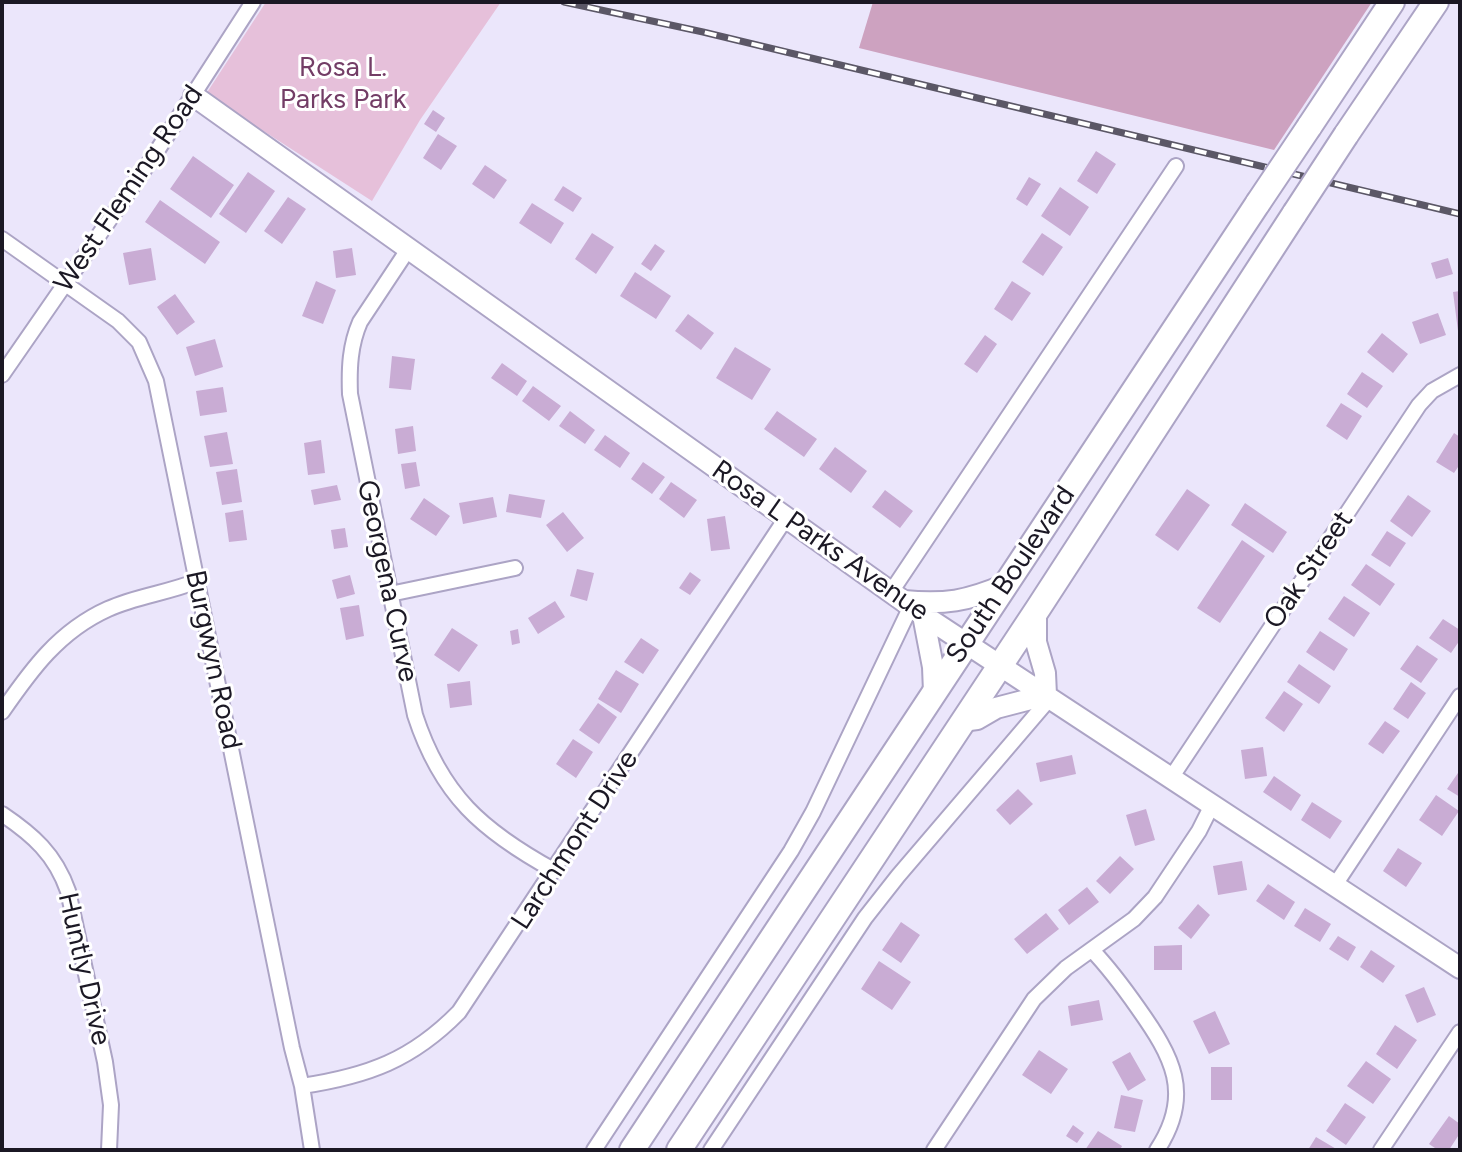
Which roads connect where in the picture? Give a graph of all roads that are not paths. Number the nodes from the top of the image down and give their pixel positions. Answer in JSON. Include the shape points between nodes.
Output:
{"nodes":[{"id":1,"x":253,"y":2,"type":"edge"},
{"id":2,"x":1392,"y":2,"type":"edge"},
{"id":3,"x":1436,"y":2,"type":"edge"},
{"id":4,"x":194,"y":96,"type":"junction"},
{"id":5,"x":1176,"y":166,"type":"dead end"},
{"id":6,"x":2,"y":239,"type":"edge"},
{"id":7,"x":409,"y":248,"type":"junction"},
{"id":8,"x":65,"y":282,"type":"junction"},
{"id":9,"x":2,"y":375,"type":"edge"},
{"id":10,"x":1460,"y":375,"type":"edge"},
{"id":11,"x":786,"y":518,"type":"junction"},
{"id":12,"x":515,"y":568,"type":"dead end"},
{"id":13,"x":197,"y":581,"type":"junction"},
{"id":14,"x":1005,"y":585,"type":"junction"},
{"id":15,"x":390,"y":594,"type":"junction"},
{"id":16,"x":907,"y":603,"type":"junction"},
{"id":17,"x":1036,"y":611,"type":"junction"},
{"id":18,"x":967,"y":643,"type":"junction"},
{"id":19,"x":1000,"y":665,"type":"junction"},
{"id":20,"x":934,"y":692,"type":"junction"},
{"id":21,"x":1048,"y":696,"type":"junction"},
{"id":22,"x":1460,"y":696,"type":"edge"},
{"id":23,"x":2,"y":712,"type":"edge"},
{"id":24,"x":962,"y":721,"type":"junction"},
{"id":25,"x":1171,"y":778,"type":"junction"},
{"id":26,"x":1212,"y":805,"type":"junction"},
{"id":27,"x":2,"y":814,"type":"edge"},
{"id":28,"x":555,"y":871,"type":"junction"},
{"id":29,"x":1335,"y":885,"type":"junction"},
{"id":30,"x":1092,"y":950,"type":"junction"},
{"id":31,"x":1460,"y":968,"type":"edge"},
{"id":32,"x":1460,"y":1032,"type":"edge"},
{"id":33,"x":302,"y":1086,"type":"junction"},
{"id":34,"x":109,"y":1150,"type":"edge"},
{"id":35,"x":312,"y":1150,"type":"edge"},
{"id":36,"x":594,"y":1150,"type":"edge"},
{"id":37,"x":632,"y":1150,"type":"edge"},
{"id":38,"x":679,"y":1150,"type":"edge"},
{"id":39,"x":711,"y":1150,"type":"edge"},
{"id":40,"x":934,"y":1150,"type":"edge"},
{"id":41,"x":1157,"y":1150,"type":"edge"},
{"id":42,"x":1381,"y":1150,"type":"edge"}],
"edges":[{"from":1,"to":4,"type":"street","name":"West Fleming Road"},
{"from":2,"to":14,"type":"highway","name":"South Boulevard","bridge":true},
{"from":3,"to":17,"type":"highway","name":"South Boulevard","bridge":true},
{"from":4,"to":7,"type":"street","name":"Rosa L Parks Avenue"},
{"from":4,"to":8,"type":"street","name":"West Fleming Road"},
{"from":5,"to":16,"type":"street"},
{"from":6,"to":8,"type":"street","name":"Burgwyn Road"},
{"from":7,"to":11,"type":"street","name":"Rosa L Parks Avenue"},
{"from":7,"to":15,"type":"street","name":"Georgena Curve","via":[[360,322],[349,370]]},
{"from":8,"to":9,"type":"street","name":"West Fleming Road"},
{"from":8,"to":13,"type":"street","name":"Burgwyn Road","via":[[118,321],[148,359]]},
{"from":10,"to":25,"type":"street","name":"Oak Street","via":[[1419,405]]},
{"from":11,"to":16,"type":"street","name":"Rosa L Parks Avenue"},
{"from":11,"to":28,"type":"street","name":"Larchmont Drive"},
{"from":12,"to":15,"type":"street"},
{"from":13,"to":23,"type":"street","via":[[108,609],[84,622],[43,655]]},
{"from":13,"to":33,"type":"street","name":"Burgwyn Road"},
{"from":14,"to":16,"type":"street","via":[[953,603]]},
{"from":14,"to":18,"type":"highway","name":"South Boulevard"},
{"from":15,"to":28,"type":"street","name":"Georgena Curve","via":[[415,715],[439,773],[479,819]]},
{"from":16,"to":18,"type":"street","name":"Rosa L Parks Avenue"},
{"from":16,"to":20,"type":"street","via":[[933,667]]},
{"from":16,"to":36,"type":"street","via":[[791,851]]},
{"from":17,"to":19,"type":"highway","name":"South Boulevard"},
{"from":17,"to":21,"type":"street","via":[[1036,642]]},
{"from":18,"to":19,"type":"street","name":"Rosa L Parks Avenue"},
{"from":18,"to":20,"type":"highway","name":"South Boulevard"},
{"from":19,"to":21,"type":"street","name":"Rosa L Parks Avenue"},
{"from":19,"to":24,"type":"highway","name":"South Boulevard"},
{"from":20,"to":37,"type":"highway","name":"South Boulevard"},
{"from":21,"to":24,"type":"street"},
{"from":21,"to":25,"type":"street","name":"Rosa L Parks Avenue"},
{"from":21,"to":39,"type":"street","via":[[865,918]]},
{"from":22,"to":29,"type":"street"},
{"from":24,"to":38,"type":"highway","name":"South Boulevard"},
{"from":25,"to":26,"type":"street","name":"Rosa L Parks Avenue"},
{"from":26,"to":29,"type":"street","name":"Rosa L Parks Avenue"},
{"from":26,"to":30,"type":"street","via":[[1155,897]]},
{"from":27,"to":34,"type":"street","name":"Huntly Drive","via":[[42,844],[68,891],[105,1062],[111,1105]]},
{"from":28,"to":33,"type":"street","name":"Larchmont Drive","via":[[468,1001],[438,1034],[376,1070]]},
{"from":29,"to":31,"type":"street","name":"Rosa L Parks Avenue"},
{"from":30,"to":40,"type":"street","via":[[1034,999]]},
{"from":30,"to":41,"type":"street","via":[[1159,1038],[1173,1066],[1174,1113]]},
{"from":32,"to":42,"type":"street"},
{"from":33,"to":35,"type":"street","name":"Burgwyn Road"}]}
